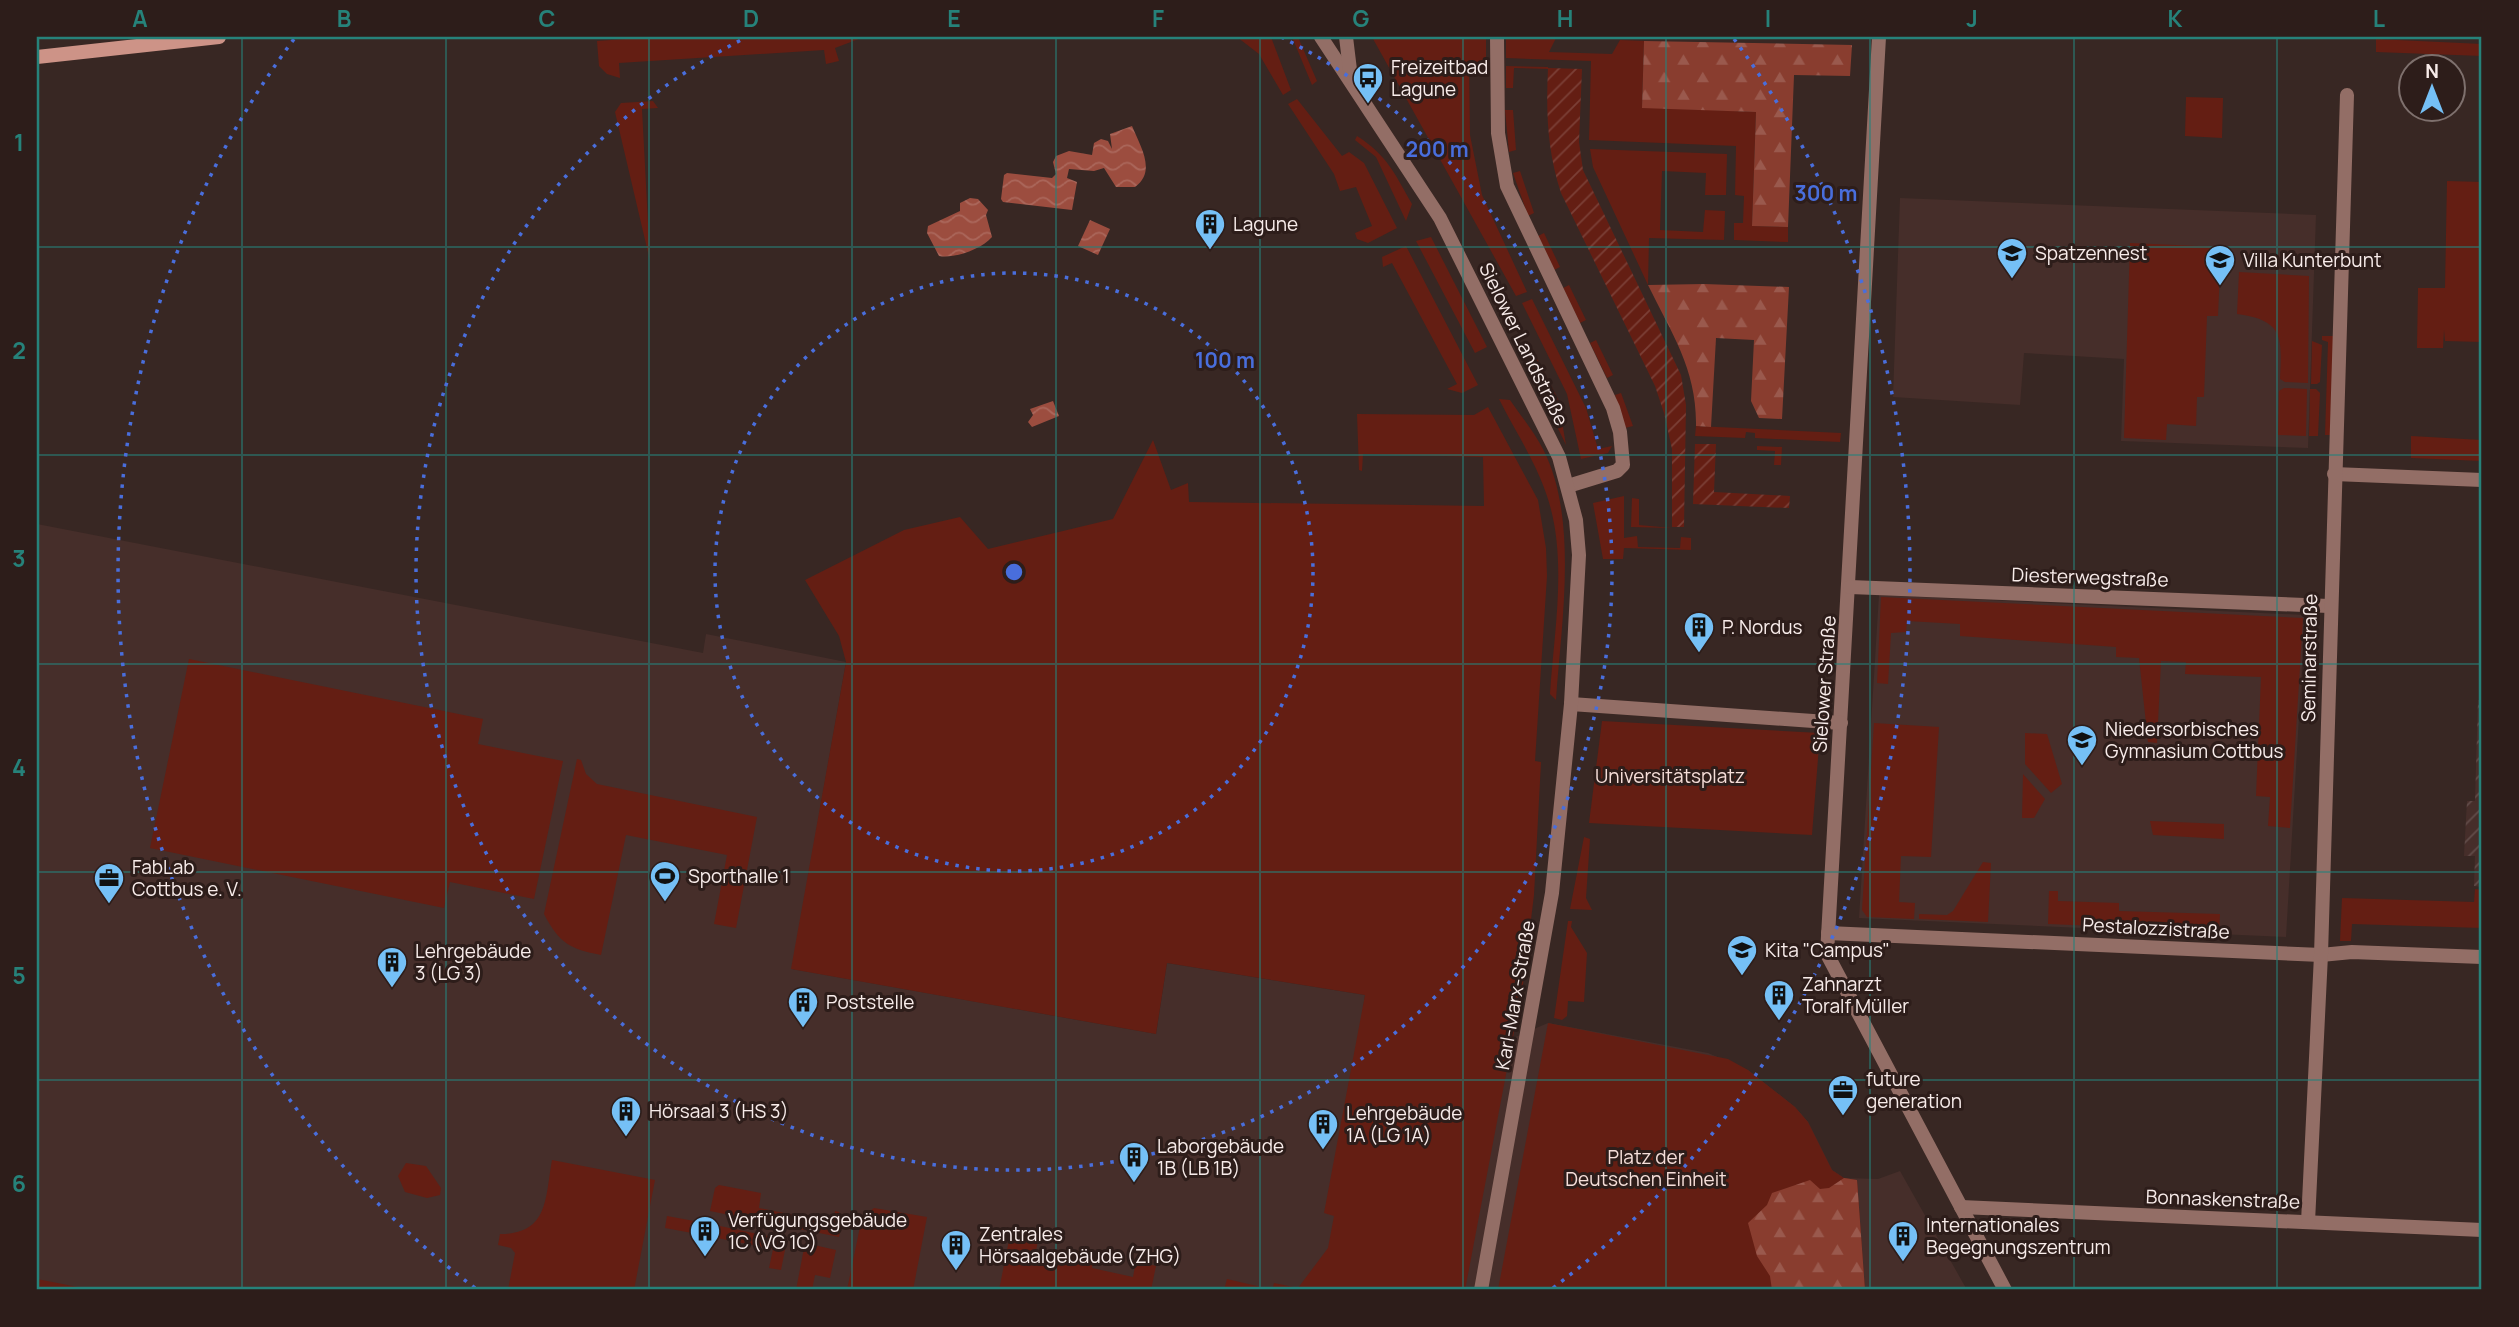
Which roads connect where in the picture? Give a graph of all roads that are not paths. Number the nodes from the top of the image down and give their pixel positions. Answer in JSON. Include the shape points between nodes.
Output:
{"nodes":[{"id":1,"x":219,"y":37,"type":"edge"},
{"id":2,"x":1321,"y":37,"type":"edge"},
{"id":3,"x":1346,"y":37,"type":"edge"},
{"id":4,"x":1497,"y":37,"type":"edge"},
{"id":5,"x":1879,"y":37,"type":"edge"},
{"id":6,"x":37,"y":57,"type":"edge"},
{"id":7,"x":1351,"y":79,"type":"junction"},
{"id":8,"x":2347,"y":95,"type":"dead end"},
{"id":9,"x":2334,"y":474,"type":"junction"},
{"id":10,"x":2482,"y":480,"type":"edge"},
{"id":11,"x":1568,"y":486,"type":"junction"},
{"id":12,"x":1850,"y":587,"type":"junction"},
{"id":13,"x":2329,"y":606,"type":"junction"},
{"id":14,"x":1571,"y":704,"type":"junction"},
{"id":15,"x":1841,"y":723,"type":"junction"},
{"id":16,"x":1828,"y":933,"type":"junction"},
{"id":17,"x":2321,"y":955,"type":"junction"},
{"id":18,"x":2482,"y":957,"type":"edge"},
{"id":19,"x":1961,"y":1207,"type":"junction"},
{"id":20,"x":2308,"y":1222,"type":"junction"},
{"id":21,"x":2482,"y":1230,"type":"edge"},
{"id":22,"x":1481,"y":1290,"type":"edge"},
{"id":23,"x":2005,"y":1290,"type":"edge"}],
"edges":[{"from":1,"to":6,"type":"main road"},
{"from":2,"to":7,"type":"street","name":"Sielower Landstraße"},
{"from":3,"to":7,"type":"street"},
{"from":4,"to":11,"type":"street","via":[[1497,133],[1507,186],[1614,408],[1620,432],[1623,465]]},
{"from":5,"to":12,"type":"street","name":"Sielower Straße"},
{"from":7,"to":11,"type":"street","name":"Sielower Landstraße","via":[[1440,218],[1559,457]]},
{"from":8,"to":9,"type":"street","name":"Seminarstraße"},
{"from":9,"to":10,"type":"street"},
{"from":9,"to":13,"type":"street","name":"Seminarstraße"},
{"from":11,"to":14,"type":"street","name":"Sielower Landstraße","via":[[1579,555]]},
{"from":12,"to":13,"type":"street","name":"Diesterwegstraße"},
{"from":12,"to":15,"type":"street","name":"Sielower Straße"},
{"from":13,"to":17,"type":"street","name":"Seminarstraße"},
{"from":14,"to":15,"type":"street"},
{"from":14,"to":22,"type":"street","name":"Karl-Marx-Straße","via":[[1552,893]]},
{"from":15,"to":16,"type":"street","name":"Sielower Straße"},
{"from":16,"to":17,"type":"street","name":"Pestalozzistraße"},
{"from":16,"to":19,"type":"street","name":"Sielower Straße","via":[[1827,954]]},
{"from":17,"to":18,"type":"street","name":"Pestalozzistraße"},
{"from":17,"to":20,"type":"street","name":"Seminarstraße"},
{"from":19,"to":20,"type":"street","name":"Bonnaskenstraße"},
{"from":19,"to":23,"type":"street","name":"Sielower Straße"},
{"from":20,"to":21,"type":"street","name":"Bonnaskenstraße"}]}
